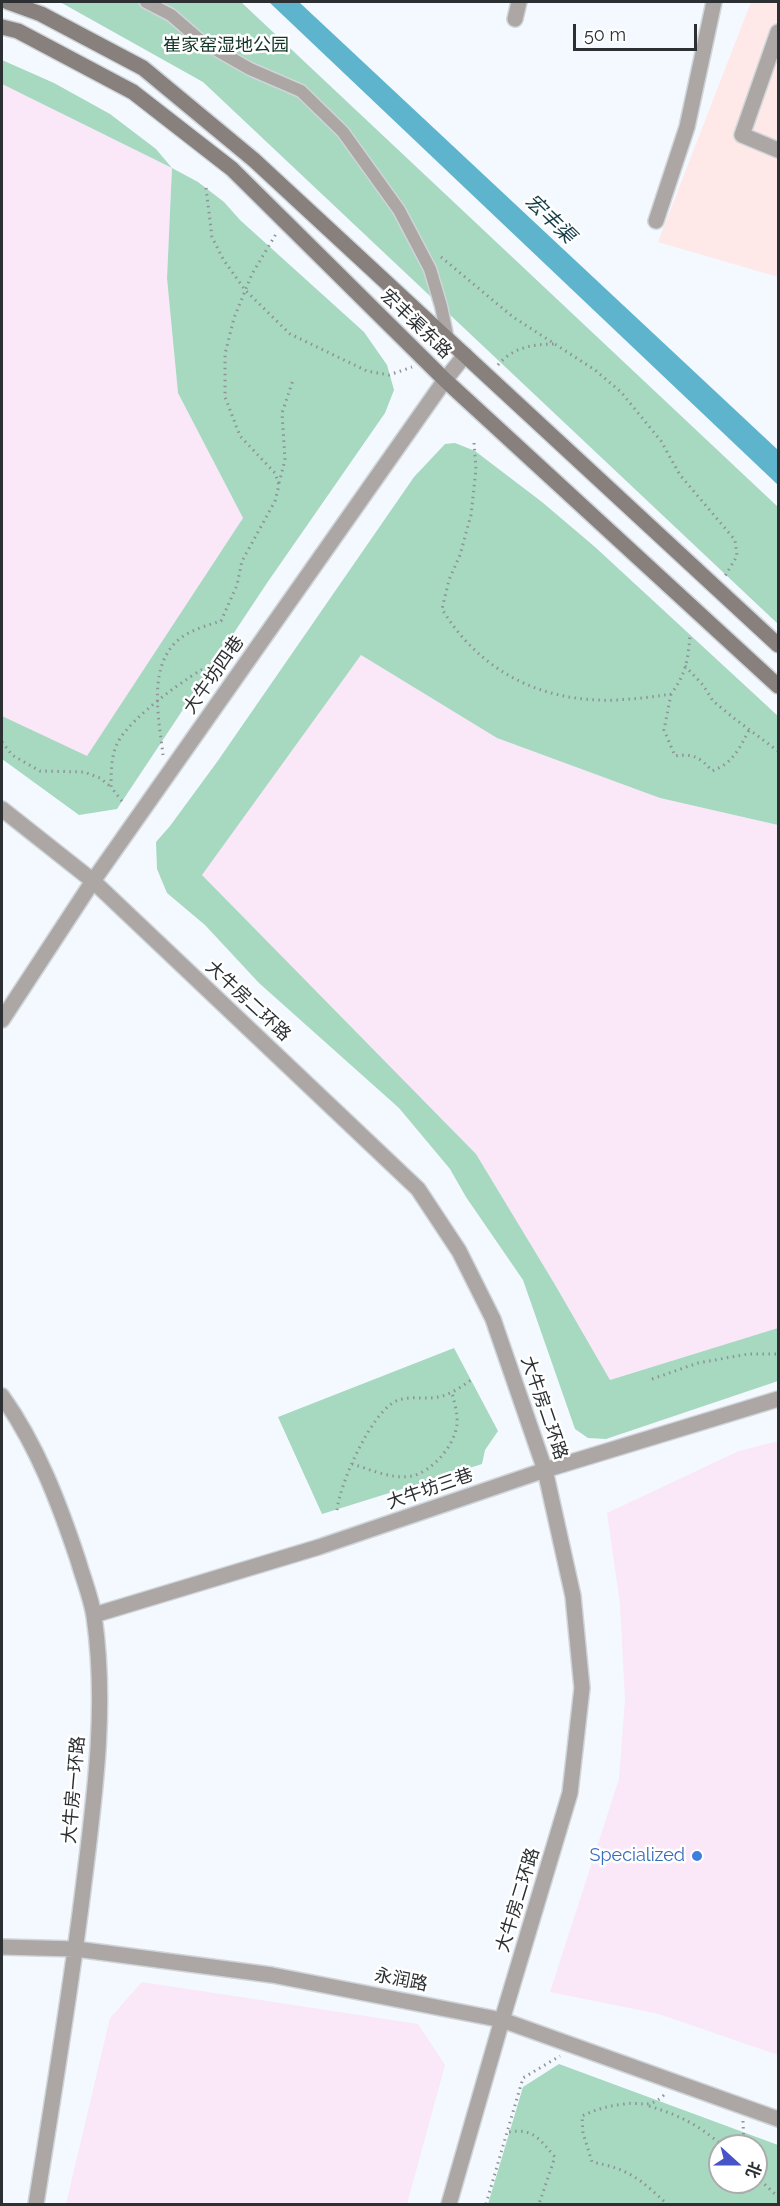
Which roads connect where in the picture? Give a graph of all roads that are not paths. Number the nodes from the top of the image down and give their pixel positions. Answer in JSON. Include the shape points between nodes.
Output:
{"nodes":[{"id":1,"x":8,"y":2,"type":"edge"},
{"id":2,"x":146,"y":2,"type":"edge"},
{"id":3,"x":519,"y":2,"type":"edge"},
{"id":4,"x":714,"y":2,"type":"edge"},
{"id":5,"x":515,"y":19,"type":"dead end"},
{"id":6,"x":2,"y":27,"type":"edge"},
{"id":7,"x":777,"y":42,"type":"edge"},
{"id":8,"x":778,"y":150,"type":"edge"},
{"id":9,"x":656,"y":221,"type":"dead end"},
{"id":10,"x":448,"y":340,"type":"junction"},
{"id":11,"x":465,"y":355,"type":"junction"},
{"id":12,"x":445,"y":380,"type":"junction"},
{"id":13,"x":778,"y":645,"type":"edge"},
{"id":14,"x":778,"y":686,"type":"edge"},
{"id":15,"x":2,"y":809,"type":"edge"},
{"id":16,"x":93,"y":881,"type":"junction"},
{"id":17,"x":2,"y":1020,"type":"edge"},
{"id":18,"x":2,"y":1396,"type":"edge"},
{"id":19,"x":778,"y":1399,"type":"edge"},
{"id":20,"x":545,"y":1470,"type":"junction"},
{"id":21,"x":94,"y":1615,"type":"junction"},
{"id":22,"x":2,"y":1947,"type":"edge"},
{"id":23,"x":76,"y":1949,"type":"junction"},
{"id":24,"x":502,"y":2020,"type":"junction"},
{"id":25,"x":778,"y":2119,"type":"edge"},
{"id":26,"x":36,"y":2205,"type":"edge"},
{"id":27,"x":449,"y":2205,"type":"edge"}],
"edges":[{"from":1,"to":10,"type":"main road","name":"宏丰渠东路","via":[[41,14],[143,68],[254,160]]},
{"from":2,"to":10,"type":"street","via":[[171,15],[201,41],[250,69],[301,91],[343,132],[399,210],[430,269]]},
{"from":3,"to":5,"type":"street"},
{"from":4,"to":9,"type":"street","via":[[687,127]]},
{"from":6,"to":12,"type":"main road","name":"宏丰渠东路","via":[[18,31],[133,92],[232,169]]},
{"from":7,"to":8,"type":"street","via":[[742,135]]},
{"from":10,"to":11,"type":"main road","name":"宏丰渠东路"},
{"from":11,"to":12,"type":"street","name":"大牛坊四巷"},
{"from":11,"to":13,"type":"main road","name":"宏丰渠东路"},
{"from":12,"to":14,"type":"main road","name":"宏丰渠东路"},
{"from":12,"to":16,"type":"street","name":"大牛坊四巷"},
{"from":15,"to":16,"type":"street","name":"大牛房二环路"},
{"from":16,"to":17,"type":"street","name":"大牛坊四巷"},
{"from":16,"to":20,"type":"street","name":"大牛房二环路","via":[[418,1189],[459,1251],[493,1319]]},
{"from":18,"to":21,"type":"street","name":"大牛房一环路","via":[[48,1478],[69,1531]]},
{"from":19,"to":20,"type":"street","name":"大牛坊三巷"},
{"from":20,"to":21,"type":"street","name":"大牛坊三巷","via":[[319,1547]]},
{"from":20,"to":24,"type":"street","name":"大牛房二环路","via":[[573,1596],[582,1688],[570,1793]]},
{"from":21,"to":23,"type":"street","name":"大牛房一环路","via":[[100,1698],[97,1783]]},
{"from":22,"to":23,"type":"street","name":"永润路"},
{"from":23,"to":24,"type":"street","name":"永润路","via":[[272,1975]]},
{"from":23,"to":26,"type":"street","name":"大牛房一环路"},
{"from":24,"to":25,"type":"street","name":"永润路"},
{"from":24,"to":27,"type":"street","name":"大牛房二环路"}]}
